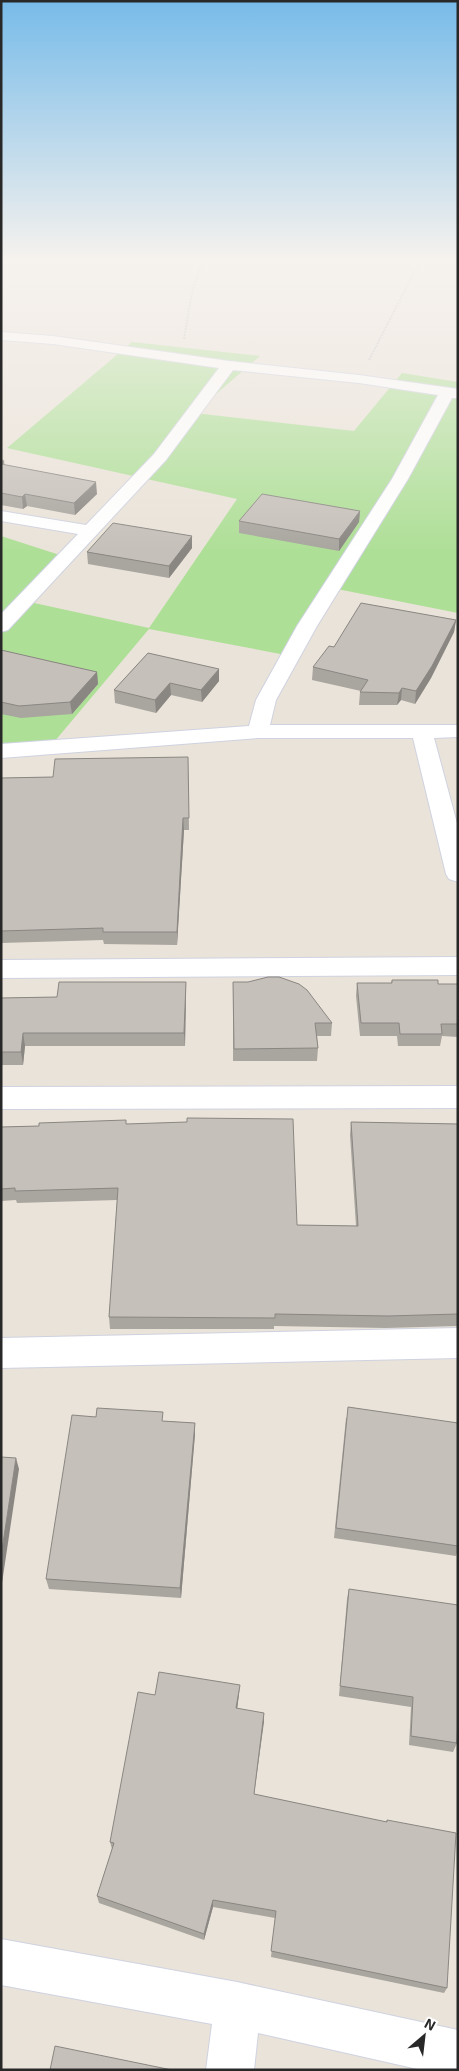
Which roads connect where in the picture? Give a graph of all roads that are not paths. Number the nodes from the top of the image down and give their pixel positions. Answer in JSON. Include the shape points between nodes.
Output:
{"nodes":[{"id":1,"x":184,"y":358,"type":"edge"},
{"id":2,"x":229,"y":365,"type":"junction"},
{"id":3,"x":452,"y":393,"type":"edge"},
{"id":4,"x":1,"y":516,"type":"edge"},
{"id":5,"x":90,"y":532,"type":"junction"},
{"id":6,"x":1,"y":626,"type":"edge"},
{"id":7,"x":458,"y":731,"type":"edge"},
{"id":8,"x":258,"y":732,"type":"junction"},
{"id":9,"x":422,"y":732,"type":"junction"},
{"id":10,"x":1,"y":751,"type":"edge"},
{"id":11,"x":458,"y":874,"type":"edge"},
{"id":12,"x":458,"y":966,"type":"edge"},
{"id":13,"x":1,"y":969,"type":"edge"},
{"id":14,"x":458,"y":1097,"type":"edge"},
{"id":15,"x":1,"y":1098,"type":"edge"},
{"id":16,"x":458,"y":1343,"type":"edge"},
{"id":17,"x":1,"y":1353,"type":"edge"},
{"id":18,"x":1,"y":1962,"type":"edge"},
{"id":19,"x":237,"y":2005,"type":"junction"},
{"id":20,"x":458,"y":2054,"type":"edge"},
{"id":21,"x":230,"y":2070,"type":"edge"}],
"edges":[{"from":1,"to":2,"type":"street"},
{"from":2,"to":3,"type":"street"},
{"from":2,"to":5,"type":"street","via":[[160,457]]},
{"from":3,"to":8,"type":"street","via":[[307,626],[266,700]]},
{"from":4,"to":5,"type":"street"},
{"from":5,"to":6,"type":"street"},
{"from":7,"to":9,"type":"street"},
{"from":8,"to":9,"type":"street"},
{"from":8,"to":10,"type":"street"},
{"from":9,"to":11,"type":"street"},
{"from":12,"to":13,"type":"street"},
{"from":14,"to":15,"type":"street"},
{"from":16,"to":17,"type":"street"},
{"from":18,"to":19,"type":"street"},
{"from":19,"to":20,"type":"street"},
{"from":19,"to":21,"type":"street"}]}
